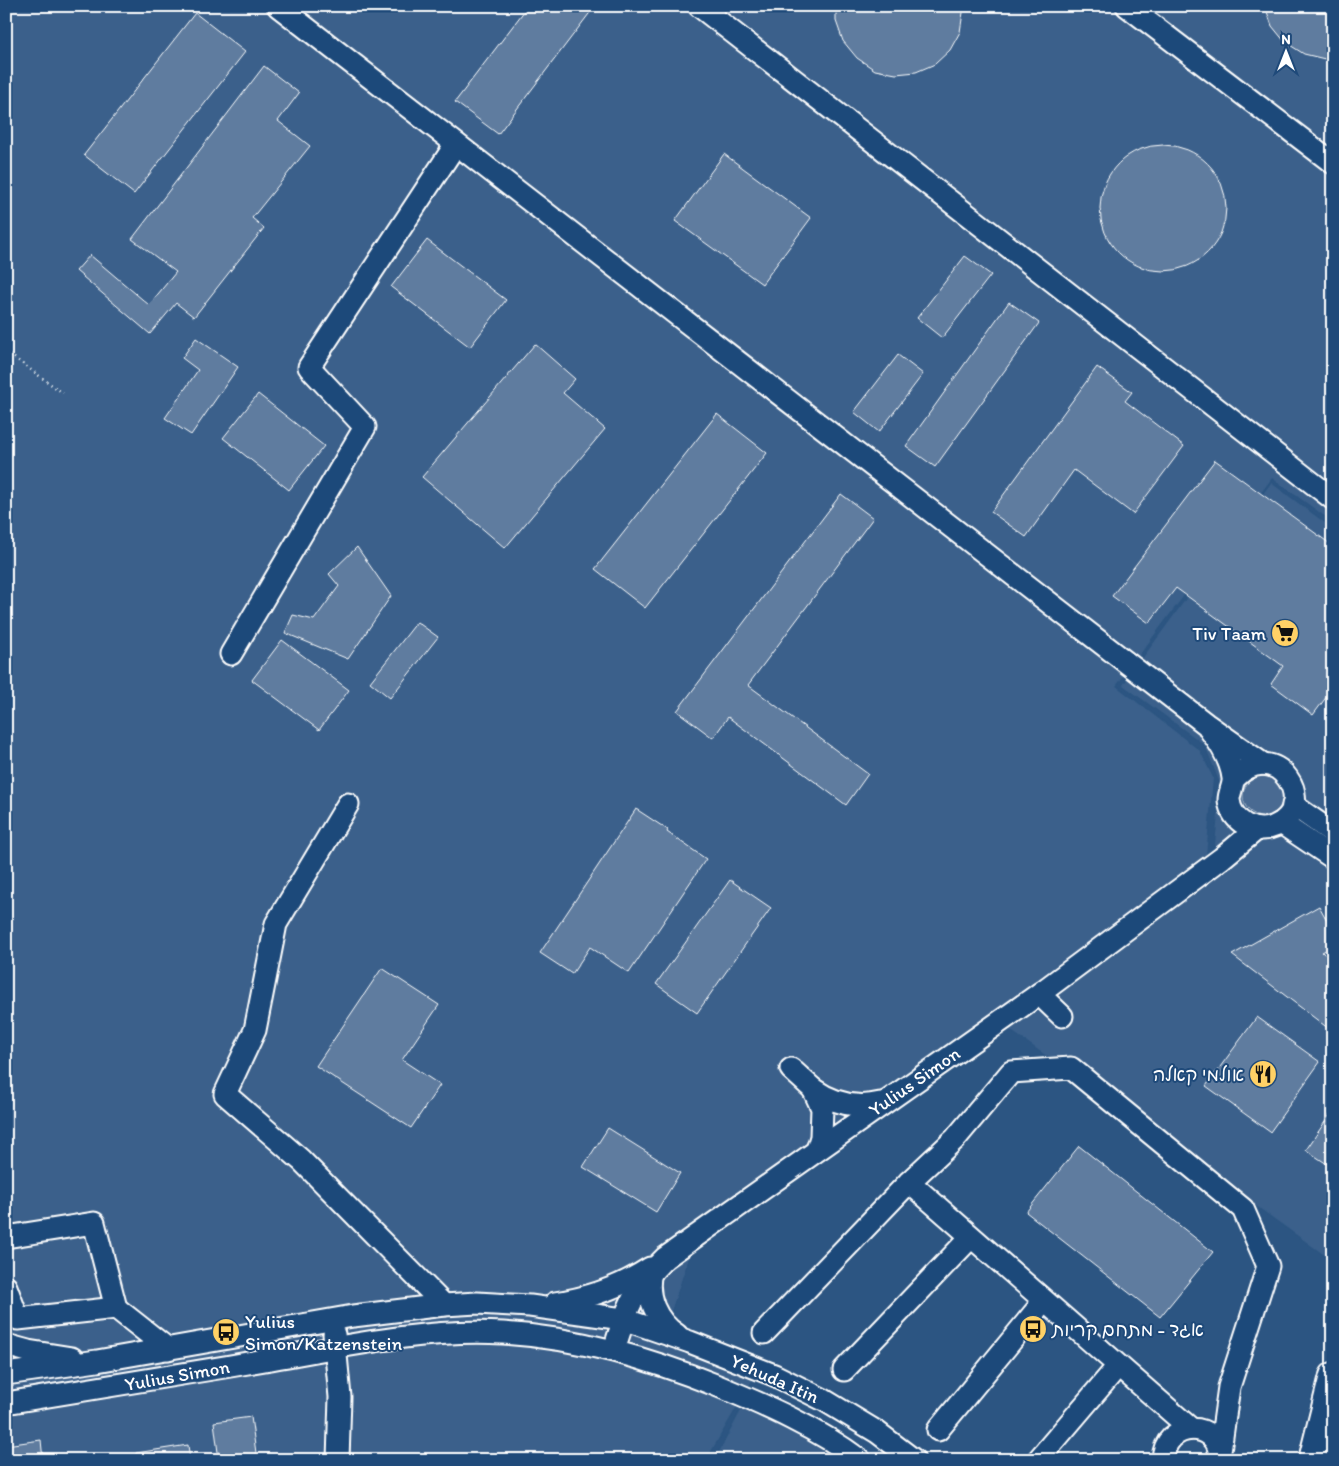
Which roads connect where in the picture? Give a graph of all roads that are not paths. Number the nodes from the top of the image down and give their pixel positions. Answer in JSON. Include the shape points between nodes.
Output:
{"nodes":[{"id":1,"x":278,"y":6,"type":"edge"},
{"id":2,"x":699,"y":6,"type":"edge"},
{"id":3,"x":1127,"y":6,"type":"edge"},
{"id":4,"x":456,"y":144,"type":"junction"},
{"id":5,"x":1333,"y":163,"type":"edge"},
{"id":6,"x":1333,"y":499,"type":"edge"},
{"id":7,"x":231,"y":654,"type":"dead end"},
{"id":8,"x":1206,"y":724,"type":"junction"},
{"id":9,"x":1263,"y":764,"type":"junction"},
{"id":10,"x":1234,"y":780,"type":"junction"},
{"id":11,"x":348,"y":804,"type":"dead end"},
{"id":12,"x":1293,"y":805,"type":"junction"},
{"id":13,"x":1232,"y":811,"type":"junction"},
{"id":14,"x":1281,"y":823,"type":"junction"},
{"id":15,"x":1256,"y":829,"type":"junction"},
{"id":16,"x":1333,"y":833,"type":"edge"},
{"id":17,"x":1222,"y":858,"type":"junction"},
{"id":18,"x":1333,"y":858,"type":"edge"},
{"id":19,"x":1039,"y":994,"type":"junction"},
{"id":20,"x":1062,"y":1016,"type":"dead end"},
{"id":21,"x":791,"y":1069,"type":"dead end"},
{"id":22,"x":813,"y":1089,"type":"junction"},
{"id":23,"x":884,"y":1103,"type":"junction"},
{"id":24,"x":817,"y":1150,"type":"junction"},
{"id":25,"x":909,"y":1182,"type":"junction"},
{"id":26,"x":6,"y":1236,"type":"edge"},
{"id":27,"x":971,"y":1237,"type":"junction"},
{"id":28,"x":658,"y":1265,"type":"junction"},
{"id":29,"x":6,"y":1287,"type":"edge"},
{"id":30,"x":1044,"y":1300,"type":"junction"},
{"id":31,"x":444,"y":1305,"type":"junction"},
{"id":32,"x":530,"y":1306,"type":"junction"},
{"id":33,"x":116,"y":1308,"type":"junction"},
{"id":34,"x":332,"y":1319,"type":"junction"},
{"id":35,"x":623,"y":1319,"type":"junction"},
{"id":36,"x":764,"y":1333,"type":"dead end"},
{"id":37,"x":376,"y":1342,"type":"junction"},
{"id":38,"x":690,"y":1342,"type":"junction"},
{"id":39,"x":6,"y":1345,"type":"edge"},
{"id":40,"x":335,"y":1348,"type":"junction"},
{"id":41,"x":168,"y":1349,"type":"junction"},
{"id":42,"x":614,"y":1350,"type":"junction"},
{"id":43,"x":98,"y":1361,"type":"junction"},
{"id":44,"x":1118,"y":1366,"type":"junction"},
{"id":45,"x":844,"y":1370,"type":"dead end"},
{"id":46,"x":6,"y":1374,"type":"edge"},
{"id":47,"x":1333,"y":1376,"type":"edge"},
{"id":48,"x":1230,"y":1387,"type":"junction"},
{"id":49,"x":340,"y":1397,"type":"junction"},
{"id":50,"x":6,"y":1403,"type":"edge"},
{"id":51,"x":938,"y":1430,"type":"dead end"},
{"id":52,"x":1179,"y":1440,"type":"edge"},
{"id":53,"x":1220,"y":1455,"type":"edge"},
{"id":54,"x":338,"y":1460,"type":"edge"},
{"id":55,"x":860,"y":1460,"type":"edge"},
{"id":56,"x":914,"y":1460,"type":"edge"},
{"id":57,"x":1038,"y":1460,"type":"edge"},
{"id":58,"x":1150,"y":1460,"type":"edge"},
{"id":59,"x":1312,"y":1460,"type":"edge"}],
"edges":[{"from":1,"to":4,"type":"street"},
{"from":2,"to":6,"type":"street"},
{"from":3,"to":5,"type":"street"},
{"from":4,"to":7,"type":"street","via":[[309,367],[365,428]]},
{"from":4,"to":8,"type":"street"},
{"from":8,"to":9,"type":"street"},
{"from":8,"to":10,"type":"street","via":[[1223,751]]},
{"from":9,"to":10,"type":"street","via":[[1248,767]]},
{"from":9,"to":12,"type":"street","via":[[1288,769]]},
{"from":10,"to":13,"type":"street","via":[[1229,801]]},
{"from":11,"to":31,"type":"street","via":[[276,924],[255,1030],[224,1094],[301,1160]]},
{"from":12,"to":14,"type":"street"},
{"from":12,"to":16,"type":"street"},
{"from":13,"to":15,"type":"street","via":[[1239,820]]},
{"from":13,"to":17,"type":"street","via":[[1230,839]]},
{"from":14,"to":15,"type":"street"},
{"from":14,"to":18,"type":"street"},
{"from":15,"to":17,"type":"street","name":"Yulius Simon"},
{"from":17,"to":19,"type":"street","name":"Yulius Simon"},
{"from":19,"to":20,"type":"street"},
{"from":19,"to":23,"type":"street","name":"Yulius Simon"},
{"from":21,"to":22,"type":"street"},
{"from":22,"to":23,"type":"street","via":[[851,1105]]},
{"from":22,"to":24,"type":"street","via":[[823,1113]]},
{"from":23,"to":24,"type":"street","name":"Yulius Simon"},
{"from":24,"to":28,"type":"street","name":"Yulius Simon"},
{"from":25,"to":27,"type":"street"},
{"from":25,"to":36,"type":"street"},
{"from":25,"to":48,"type":"street","via":[[955,1139],[1011,1072],[1071,1068],[1243,1209],[1268,1266]]},
{"from":26,"to":33,"type":"street","via":[[94,1223]]},
{"from":27,"to":30,"type":"street"},
{"from":27,"to":45,"type":"street"},
{"from":28,"to":32,"type":"street","via":[[583,1298]]},
{"from":28,"to":35,"type":"street","name":"Yulius Simon","via":[[637,1290]]},
{"from":28,"to":38,"type":"street","via":[[650,1289],[658,1317],[675,1334]]},
{"from":29,"to":33,"type":"street","via":[[18,1319]]},
{"from":30,"to":44,"type":"street"},
{"from":30,"to":51,"type":"street"},
{"from":31,"to":32,"type":"street","name":"Yulius Simon"},
{"from":31,"to":34,"type":"street","name":"Yulius Simon"},
{"from":32,"to":35,"type":"street","name":"Yulius Simon"},
{"from":33,"to":41,"type":"street"},
{"from":34,"to":40,"type":"street"},
{"from":34,"to":41,"type":"street","name":"Yulius Simon"},
{"from":35,"to":38,"type":"street","name":"Yehuda Itin"},
{"from":35,"to":42,"type":"street","name":"Yulius Simon"},
{"from":37,"to":40,"type":"street","name":"Yulius Simon"},
{"from":37,"to":42,"type":"street","name":"Yulius Simon","via":[[442,1334],[503,1333]]},
{"from":37,"to":49,"type":"street","via":[[364,1349],[353,1362]]},
{"from":38,"to":56,"type":"street","name":"Yehuda Itin","via":[[774,1375],[824,1400],[877,1432]]},
{"from":39,"to":43,"type":"street"},
{"from":40,"to":49,"type":"street"},
{"from":40,"to":50,"type":"street","name":"Yulius Simon"},
{"from":41,"to":43,"type":"street","name":"Yulius Simon"},
{"from":42,"to":55,"type":"street","name":"Yehuda Itin","via":[[680,1371],[757,1402],[803,1425]]},
{"from":43,"to":46,"type":"street","name":"Yulius Simon"},
{"from":44,"to":52,"type":"street","via":[[1156,1399]]},
{"from":44,"to":57,"type":"street"},
{"from":47,"to":59,"type":"main road"},
{"from":48,"to":52,"type":"street"},
{"from":48,"to":53,"type":"street"},
{"from":49,"to":54,"type":"street"},
{"from":52,"to":53,"type":"street","via":[[1209,1435],[1216,1442]]},
{"from":52,"to":58,"type":"street"}]}
